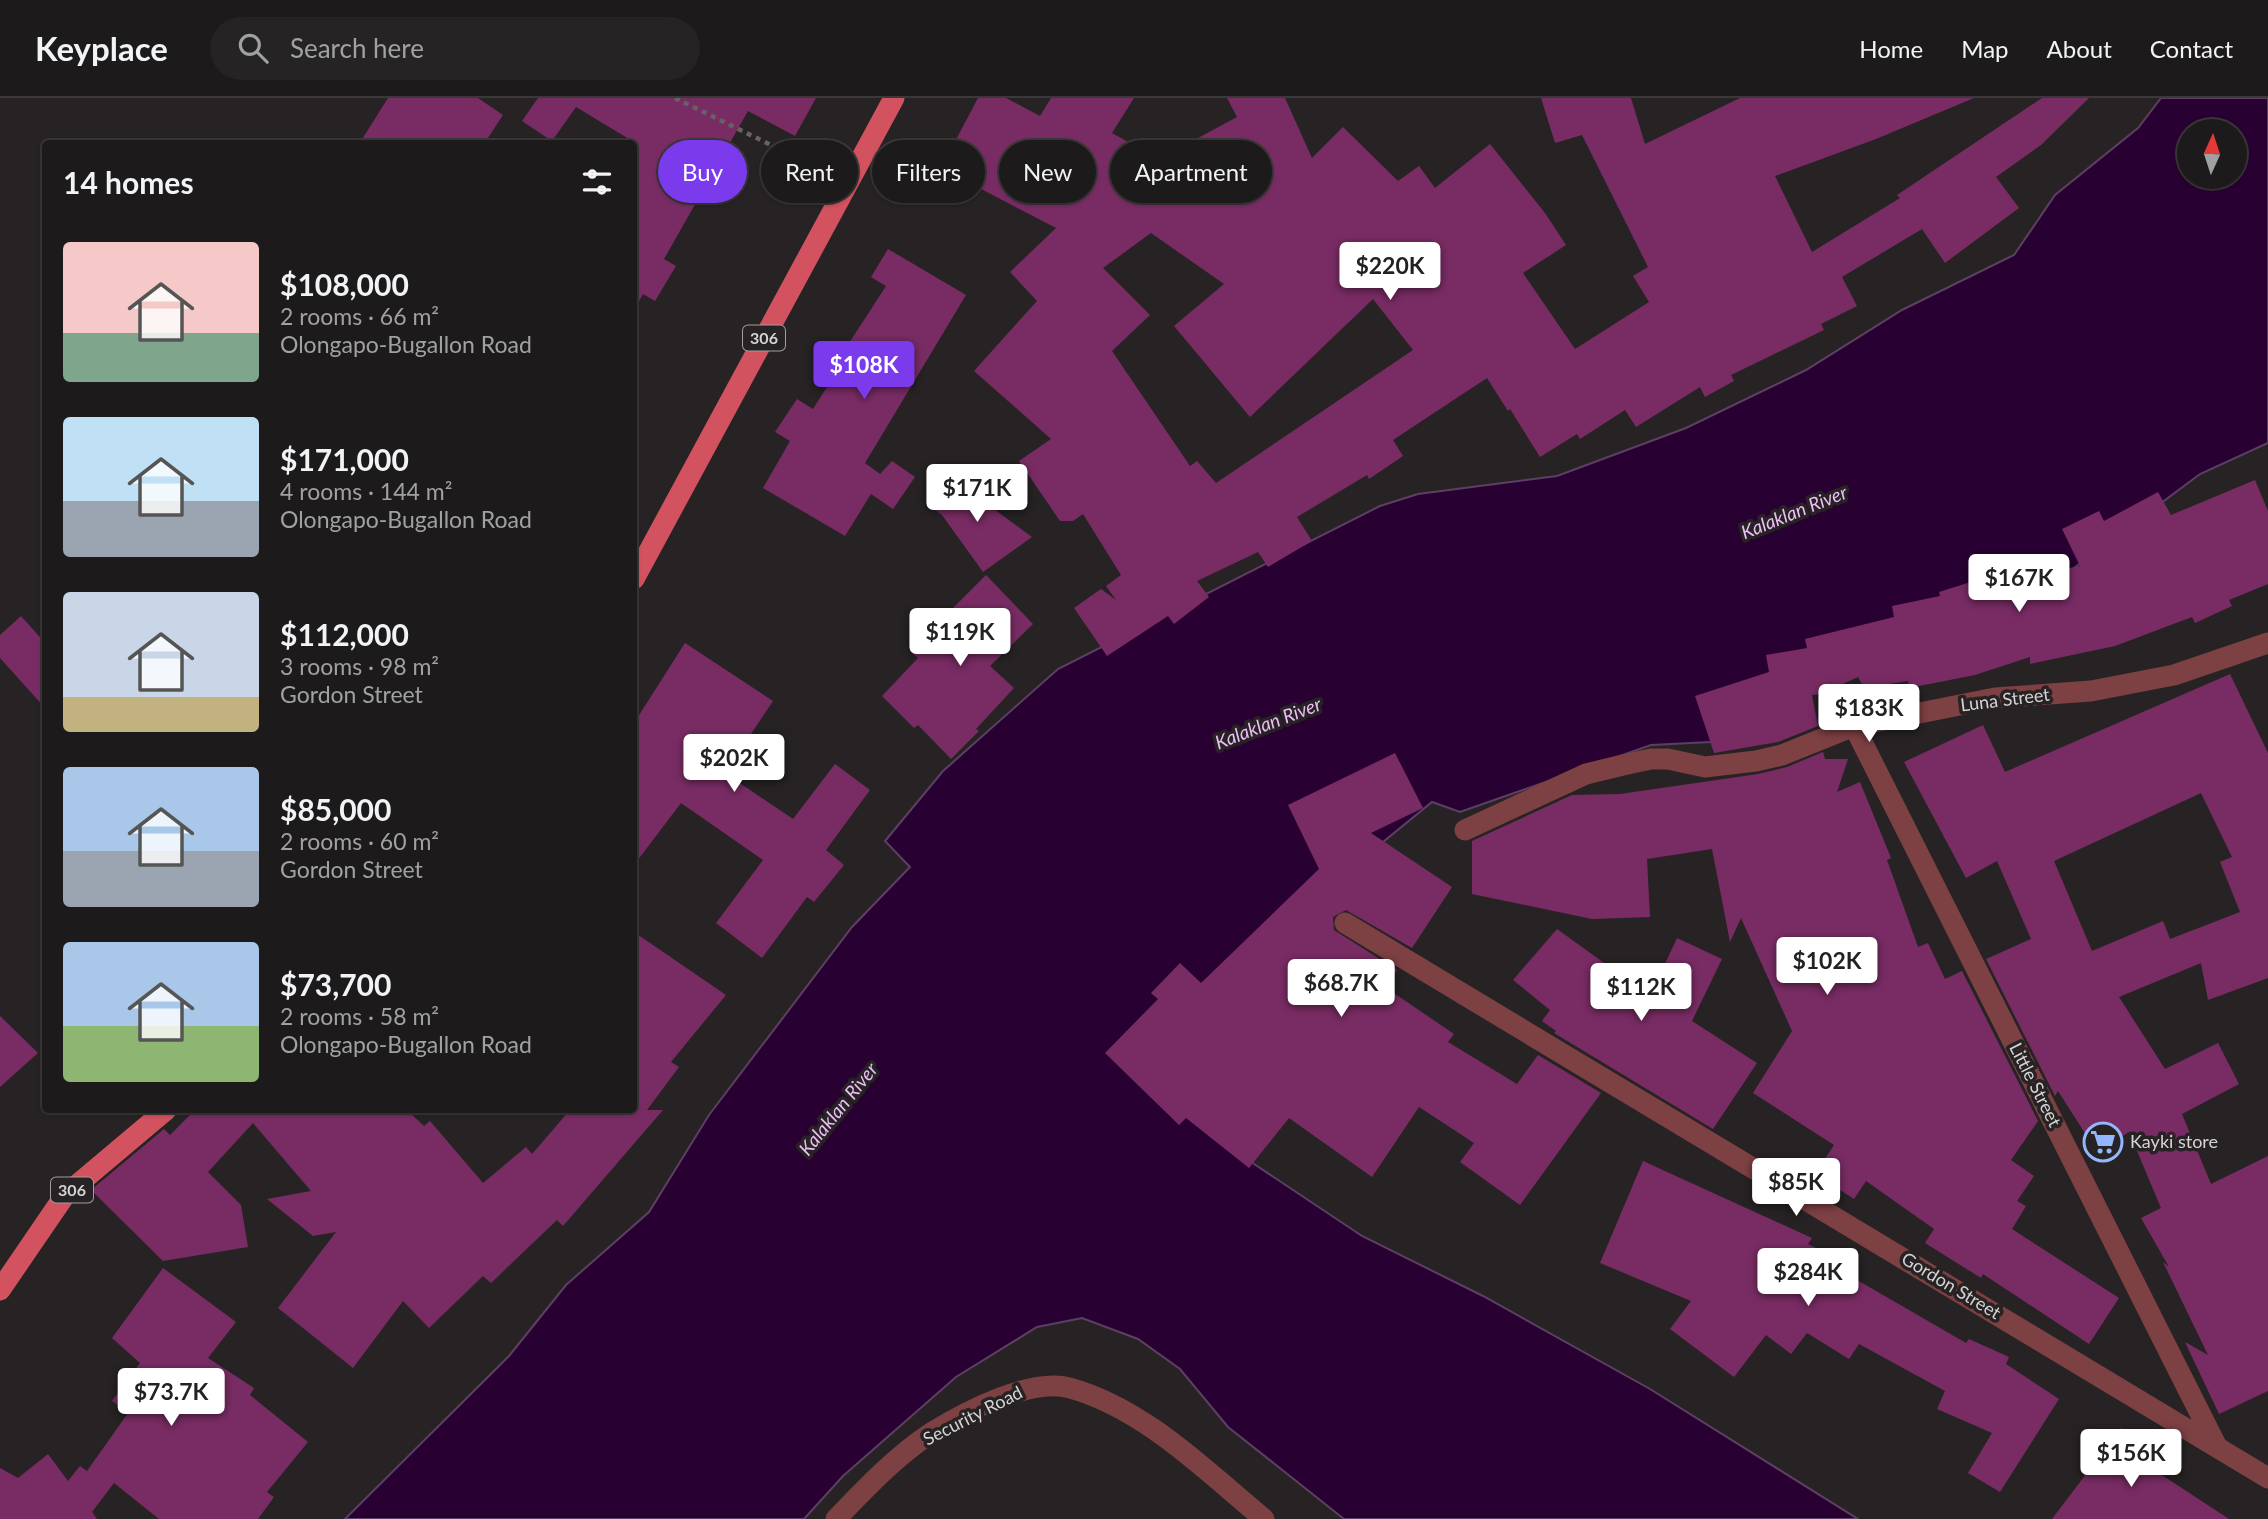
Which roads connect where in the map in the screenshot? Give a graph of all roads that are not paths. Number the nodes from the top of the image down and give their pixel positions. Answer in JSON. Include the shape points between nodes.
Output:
{"nodes":[{"id":1,"x":894,"y":98,"type":"edge"},
{"id":2,"x":637,"y":573,"type":"edge"},
{"id":3,"x":2268,"y":643,"type":"edge"},
{"id":4,"x":1854,"y":726,"type":"junction"},
{"id":5,"x":1465,"y":830,"type":"dead end"},
{"id":6,"x":1345,"y":923,"type":"dead end"},
{"id":7,"x":162,"y":1113,"type":"edge"},
{"id":8,"x":0,"y":1290,"type":"edge"},
{"id":9,"x":2216,"y":1445,"type":"junction"},
{"id":10,"x":2268,"y":1478,"type":"edge"},
{"id":11,"x":836,"y":1519,"type":"edge"},
{"id":12,"x":1264,"y":1519,"type":"edge"}],
"edges":[{"from":1,"to":2,"type":"main road","number":"306"},
{"from":3,"to":4,"type":"street","name":"Luna Street","via":[[2174,675],[2091,691],[1995,698]]},
{"from":4,"to":5,"type":"street","name":"Luna Street","via":[[1756,761],[1705,766],[1651,759],[1586,774]]},
{"from":4,"to":9,"type":"street","name":"Little Street"},
{"from":6,"to":9,"type":"street","name":"Gordon Street"},
{"from":7,"to":8,"type":"main road","number":"306","via":[[65,1195]]},
{"from":9,"to":10,"type":"street","name":"Gordon Street"},
{"from":11,"to":12,"type":"street","name":"Security Road","via":[[871,1482],[931,1433],[1030,1387],[1069,1387],[1121,1409],[1182,1451]]}]}
